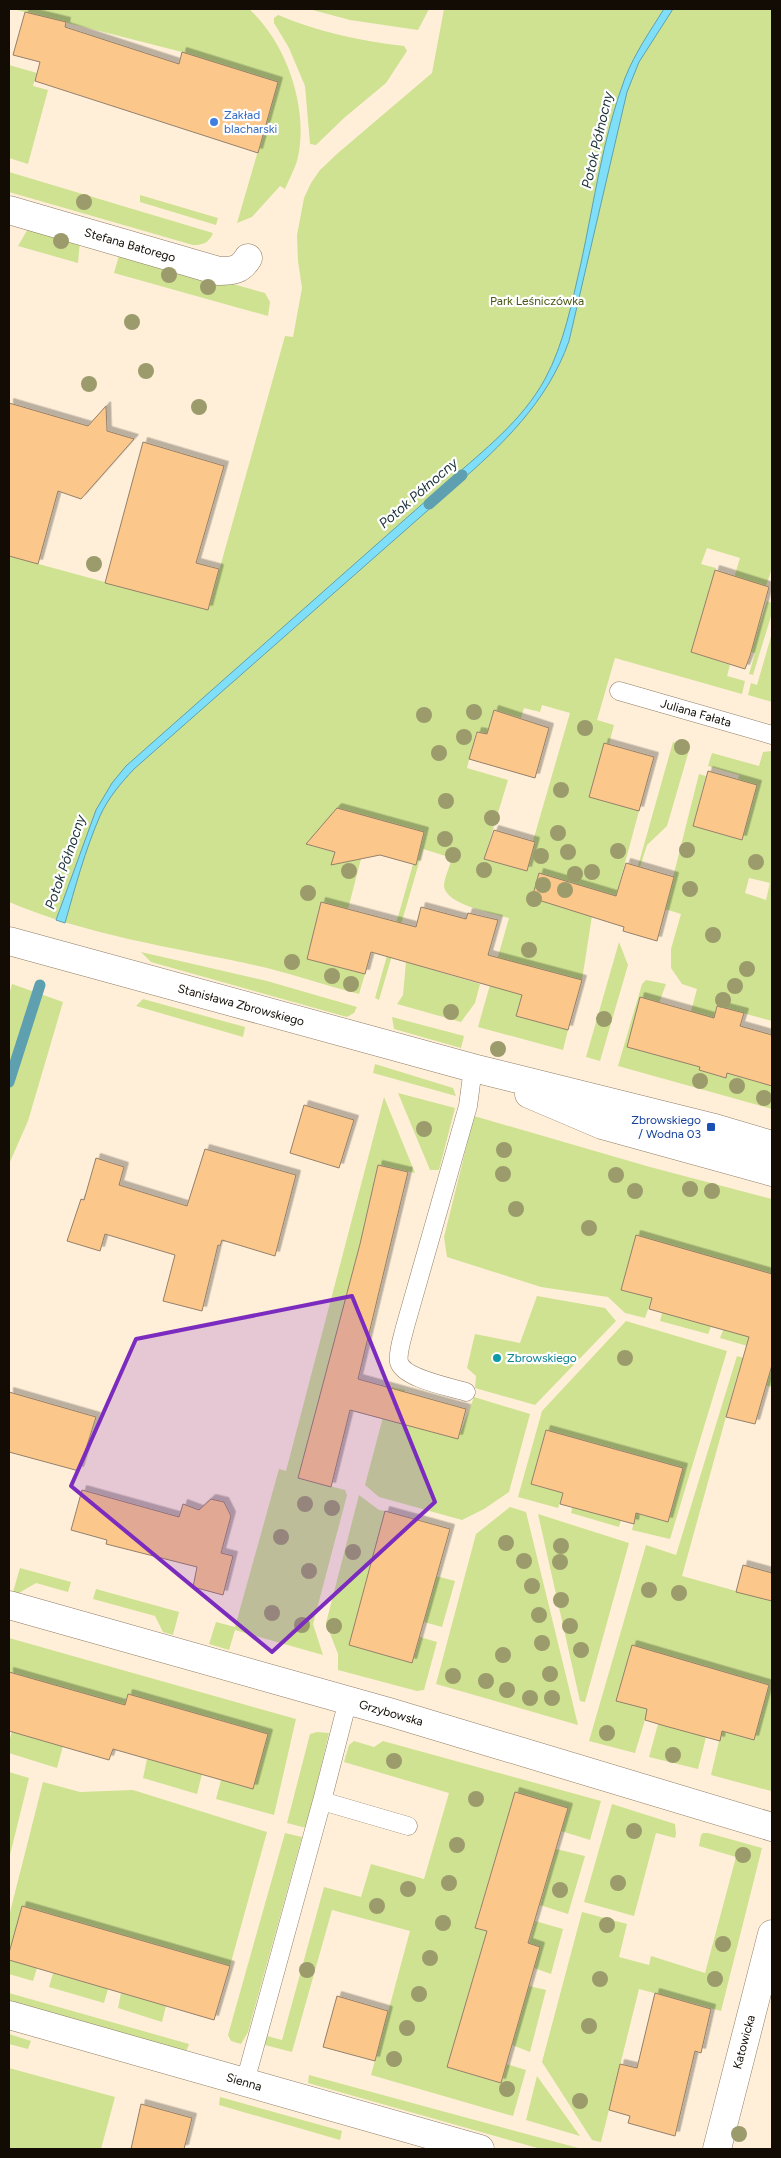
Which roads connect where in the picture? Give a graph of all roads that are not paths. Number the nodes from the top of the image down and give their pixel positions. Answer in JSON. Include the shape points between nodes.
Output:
{"nodes":[{"id":1,"x":9,"y":210,"type":"edge"},
{"id":2,"x":248,"y":258,"type":"dead end"},
{"id":3,"x":619,"y":691,"type":"dead end"},
{"id":4,"x":772,"y":735,"type":"edge"},
{"id":5,"x":9,"y":942,"type":"edge"},
{"id":6,"x":473,"y":1068,"type":"junction"},
{"id":7,"x":772,"y":1145,"type":"edge"},
{"id":8,"x":772,"y":1172,"type":"edge"},
{"id":9,"x":466,"y":1392,"type":"dead end"},
{"id":10,"x":9,"y":1605,"type":"edge"},
{"id":11,"x":348,"y":1700,"type":"junction"},
{"id":12,"x":322,"y":1801,"type":"junction"},
{"id":13,"x":408,"y":1826,"type":"dead end"},
{"id":14,"x":772,"y":1827,"type":"edge"},
{"id":15,"x":772,"y":1934,"type":"edge"},
{"id":16,"x":9,"y":2015,"type":"edge"},
{"id":17,"x":245,"y":2082,"type":"junction"},
{"id":18,"x":480,"y":2149,"type":"edge"},
{"id":19,"x":717,"y":2149,"type":"edge"}],
"edges":[{"from":1,"to":2,"type":"street","name":"Stefana Batorego","via":[[219,270],[238,269]]},
{"from":3,"to":4,"type":"lane","name":"Juliana Fałata"},
{"from":5,"to":6,"type":"street","name":"Stanisława Zbrowskiego"},
{"from":6,"to":7,"type":"street","name":"Stanisława Zbrowskiego"},
{"from":6,"to":8,"type":"street","name":"Stanisława Zbrowskiego","via":[[602,1125]]},
{"from":6,"to":9,"type":"lane","via":[[468,1106],[405,1327],[399,1361],[404,1370],[419,1378]]},
{"from":10,"to":11,"type":"street","name":"Grzybowska"},
{"from":11,"to":12,"type":"lane"},
{"from":11,"to":14,"type":"street","name":"Grzybowska"},
{"from":12,"to":13,"type":"lane"},
{"from":12,"to":17,"type":"lane"},
{"from":15,"to":19,"type":"street","name":"Katowicka"},
{"from":16,"to":17,"type":"street","name":"Sienna"},
{"from":17,"to":18,"type":"street","name":"Sienna"}]}
